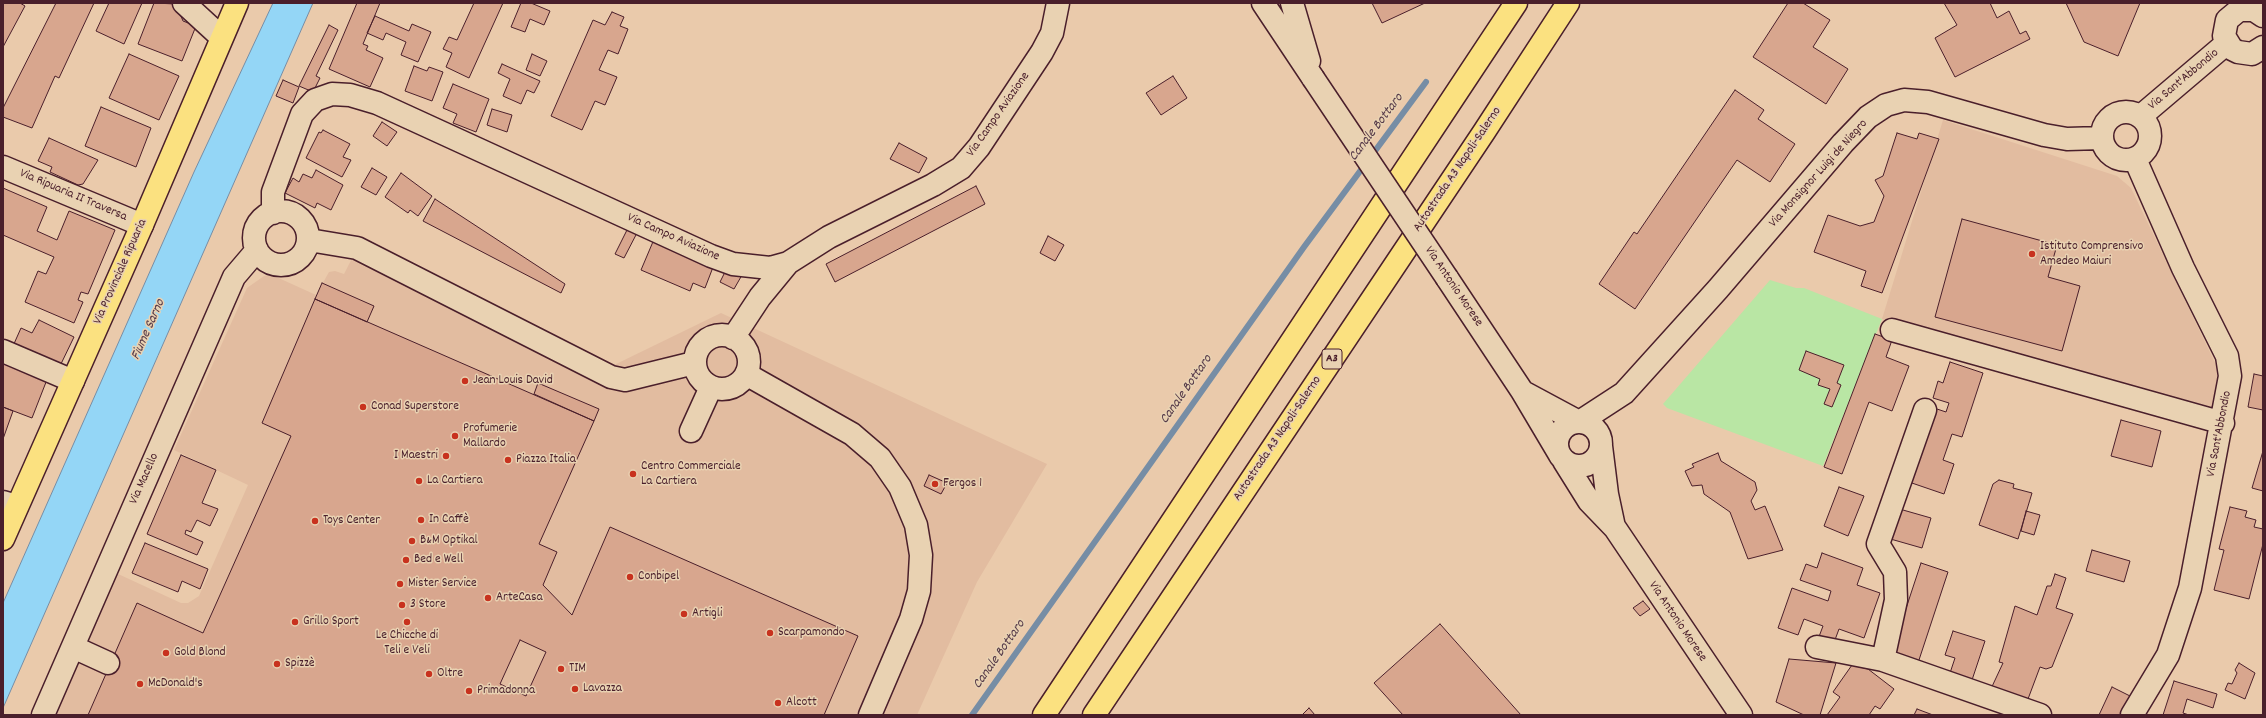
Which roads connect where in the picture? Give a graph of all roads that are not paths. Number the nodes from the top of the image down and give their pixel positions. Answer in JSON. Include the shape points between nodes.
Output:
{"nodes":[{"id":1,"x":184,"y":3,"type":"edge"},
{"id":2,"x":237,"y":3,"type":"edge"},
{"id":3,"x":1058,"y":3,"type":"edge"},
{"id":4,"x":1263,"y":3,"type":"edge"},
{"id":5,"x":1292,"y":3,"type":"edge"},
{"id":6,"x":1516,"y":3,"type":"edge"},
{"id":7,"x":1568,"y":3,"type":"edge"},
{"id":8,"x":2262,"y":14,"type":"edge"},
{"id":9,"x":221,"y":37,"type":"junction"},
{"id":10,"x":2228,"y":43,"type":"junction"},
{"id":11,"x":2263,"y":47,"type":"edge"},
{"id":12,"x":1313,"y":78,"type":"junction"},
{"id":13,"x":2141,"y":116,"type":"junction"},
{"id":14,"x":2101,"y":138,"type":"junction"},
{"id":15,"x":2135,"y":159,"type":"junction"},
{"id":16,"x":3,"y":167,"type":"edge"},
{"id":17,"x":273,"y":213,"type":"junction"},
{"id":18,"x":142,"y":225,"type":"junction"},
{"id":19,"x":309,"y":240,"type":"junction"},
{"id":20,"x":257,"y":250,"type":"junction"},
{"id":21,"x":788,"y":263,"type":"junction"},
{"id":22,"x":1892,"y":330,"type":"dead end"},
{"id":23,"x":733,"y":338,"type":"junction"},
{"id":24,"x":3,"y":350,"type":"edge"},
{"id":25,"x":694,"y":363,"type":"junction"},
{"id":26,"x":746,"y":374,"type":"junction"},
{"id":27,"x":73,"y":381,"type":"junction"},
{"id":28,"x":712,"y":387,"type":"junction"},
{"id":29,"x":1522,"y":391,"type":"junction"},
{"id":30,"x":1624,"y":393,"type":"junction"},
{"id":31,"x":1925,"y":410,"type":"dead end"},
{"id":32,"x":1579,"y":421,"type":"junction"},
{"id":33,"x":2223,"y":423,"type":"junction"},
{"id":34,"x":691,"y":431,"type":"dead end"},
{"id":35,"x":1601,"y":443,"type":"junction"},
{"id":36,"x":1562,"y":458,"type":"junction"},
{"id":37,"x":10,"y":504,"type":"edge"},
{"id":38,"x":1615,"y":528,"type":"junction"},
{"id":39,"x":3,"y":539,"type":"edge"},
{"id":40,"x":73,"y":647,"type":"junction"},
{"id":41,"x":1817,"y":647,"type":"dead end"},
{"id":42,"x":1883,"y":660,"type":"junction"},
{"id":43,"x":108,"y":663,"type":"dead end"},
{"id":44,"x":44,"y":715,"type":"edge"},
{"id":45,"x":870,"y":715,"type":"edge"},
{"id":46,"x":1044,"y":715,"type":"edge"},
{"id":47,"x":1094,"y":715,"type":"edge"},
{"id":48,"x":1741,"y":715,"type":"edge"},
{"id":49,"x":2040,"y":715,"type":"edge"},
{"id":50,"x":2132,"y":715,"type":"edge"}],
"edges":[{"from":1,"to":9,"type":"street"},
{"from":2,"to":9,"type":"main road","name":"Via Provinciale Ripuaria"},
{"from":3,"to":21,"type":"street","name":"Via Campo Aviazione","via":[[1052,33],[1042,52],[979,147],[961,168],[933,185],[829,237]]},
{"from":4,"to":12,"type":"street","name":"Via Antonio Morese"},
{"from":5,"to":12,"type":"street"},
{"from":6,"to":46,"type":"main road"},
{"from":7,"to":47,"type":"main road","name":"Autostrada A3 Napoli-Salerno","number":"A3"},
{"from":8,"to":10,"type":"street","name":"Via Sant'Abbondio","via":[[2247,9],[2232,14],[2225,28]]},
{"from":9,"to":18,"type":"main road","name":"Via Provinciale Ripuaria"},
{"from":10,"to":11,"type":"street","name":"Via Sant'Abbondio","via":[[2232,49],[2245,54],[2252,54]]},
{"from":10,"to":13,"type":"street","name":"Via Sant'Abbondio"},
{"from":12,"to":29,"type":"street","name":"Via Antonio Morese","bridge":true},
{"from":13,"to":14,"type":"street","name":"Via Sant'Abbondio","via":[[2126,111],[2118,113],[2105,123]]},
{"from":13,"to":15,"type":"street","name":"Via Sant'Abbondio","via":[[2151,136],[2146,150]]},
{"from":14,"to":15,"type":"street","via":[[2103,146],[2113,157],[2120,160]]},
{"from":14,"to":30,"type":"street","name":"Via Monsignor Luigi de Niegro","via":[[2067,139],[2044,135],[1928,102],[1904,100],[1886,105],[1868,117],[1843,143],[1718,289]]},
{"from":15,"to":33,"type":"street","name":"Via Sant'Abbondio","via":[[2183,268],[2227,356],[2230,376]]},
{"from":16,"to":18,"type":"street","name":"Via Ripuaria II Traversa"},
{"from":17,"to":19,"type":"street","via":[[282,211],[298,217],[308,231]]},
{"from":17,"to":20,"type":"street","via":[[265,217],[256,228],[254,241]]},
{"from":17,"to":21,"type":"street","name":"Via Campo Aviazione","via":[[273,192],[302,114],[315,100],[332,94],[350,95],[377,103],[711,256],[733,264],[753,267],[770,268]]},
{"from":18,"to":27,"type":"main road","name":"Via Provinciale Ripuaria"},
{"from":19,"to":20,"type":"street","via":[[302,256],[287,265],[270,263]]},
{"from":19,"to":25,"type":"street","via":[[357,248],[611,378],[625,380]]},
{"from":20,"to":40,"type":"street","name":"Via Macello","via":[[234,277]]},
{"from":21,"to":23,"type":"street","via":[[760,296]]},
{"from":22,"to":33,"type":"street"},
{"from":23,"to":25,"type":"street","via":[[720,335],[707,339],[696,354]]},
{"from":23,"to":26,"type":"street","via":[[746,349],[749,366]]},
{"from":24,"to":27,"type":"street"},
{"from":25,"to":28,"type":"street","via":[[701,380]]},
{"from":26,"to":28,"type":"street","via":[[734,387]]},
{"from":26,"to":45,"type":"street","via":[[852,434],[880,458],[900,488],[916,525],[921,555],[919,591],[911,619]]},
{"from":27,"to":37,"type":"main road","name":"Via Provinciale Ripuaria"},
{"from":28,"to":34,"type":"street"},
{"from":29,"to":32,"type":"street","name":"Via Antonio Morese","via":[[1542,404]]},
{"from":29,"to":36,"type":"street","name":"Via Antonio Morese"},
{"from":30,"to":32,"type":"street"},
{"from":30,"to":35,"type":"street"},
{"from":31,"to":42,"type":"street","via":[[1878,544],[1895,572],[1896,600]]},
{"from":32,"to":35,"type":"street","name":"Via Antonio Morese","via":[[1595,428]]},
{"from":32,"to":36,"type":"street","name":"Via Antonio Morese","via":[[1570,423],[1559,433],[1557,448]]},
{"from":33,"to":50,"type":"street","name":"Via Sant'Abbondio","via":[[2190,588],[2168,655]]},
{"from":35,"to":36,"type":"street","via":[[1600,453],[1590,463],[1577,466]]},
{"from":35,"to":38,"type":"street","name":"Via Antonio Morese","via":[[1607,494]]},
{"from":36,"to":38,"type":"street","name":"Via Antonio Morese","via":[[1589,501]]},
{"from":37,"to":39,"type":"main road","name":"Via Provinciale Ripuaria"},
{"from":38,"to":48,"type":"street","name":"Via Antonio Morese"},
{"from":40,"to":43,"type":"street"},
{"from":40,"to":44,"type":"street","name":"Via Macello"},
{"from":41,"to":42,"type":"street"},
{"from":42,"to":49,"type":"street"}]}
